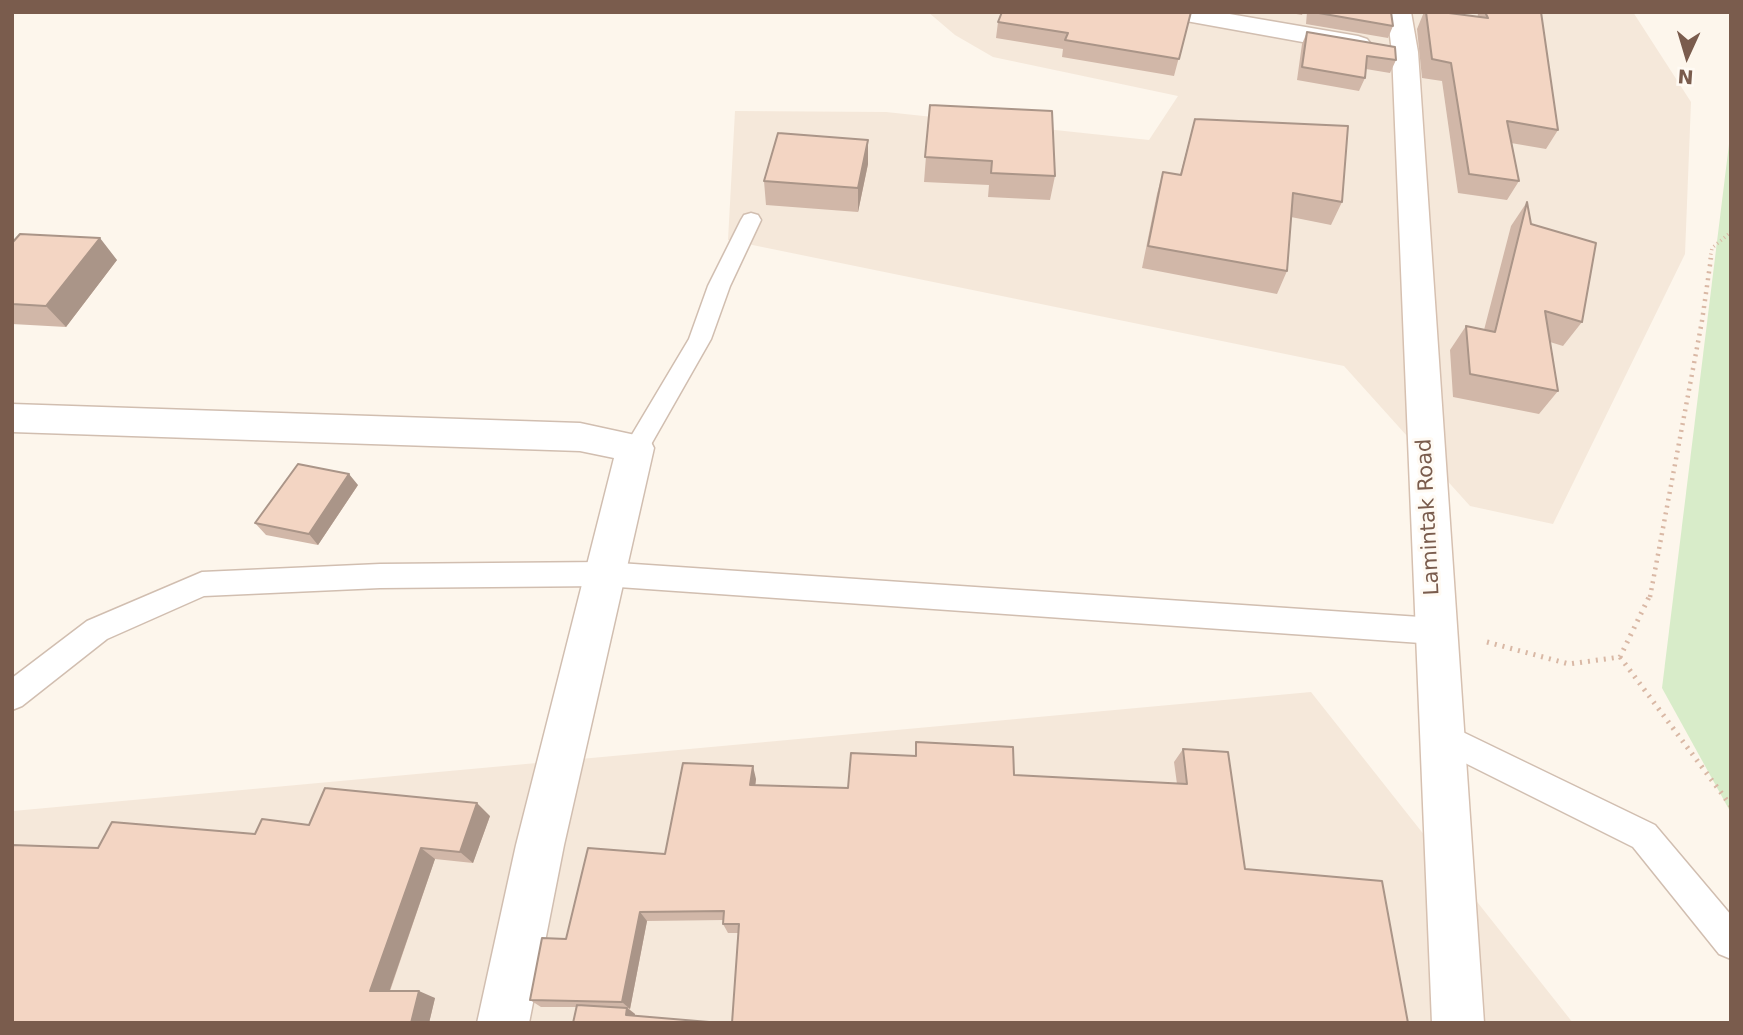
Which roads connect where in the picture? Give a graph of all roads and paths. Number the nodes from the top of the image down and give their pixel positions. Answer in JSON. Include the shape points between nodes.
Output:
{"nodes":[{"id":1,"x":1175,"y":12,"type":"edge"},
{"id":2,"x":1399,"y":12,"type":"edge"},
{"id":3,"x":1405,"y":52,"type":"junction"},
{"id":4,"x":751,"y":220,"type":"dead end"},
{"id":5,"x":1731,"y":232,"type":"edge"},
{"id":6,"x":12,"y":418,"type":"edge"},
{"id":7,"x":636,"y":448,"type":"junction"},
{"id":8,"x":604,"y":574,"type":"junction"},
{"id":9,"x":1435,"y":631,"type":"junction"},
{"id":10,"x":1620,"y":657,"type":"junction"},
{"id":11,"x":12,"y":696,"type":"edge"},
{"id":12,"x":1442,"y":736,"type":"junction"},
{"id":13,"x":1731,"y":806,"type":"edge"},
{"id":14,"x":1731,"y":942,"type":"edge"},
{"id":15,"x":503,"y":1023,"type":"edge"},
{"id":16,"x":1458,"y":1023,"type":"edge"}],
"edges":[{"from":1,"to":3,"type":"street"},
{"from":2,"to":3,"type":"street","name":"Lamintak Road"},
{"from":3,"to":9,"type":"street","name":"Lamintak Road"},
{"from":4,"to":7,"type":"lane","via":[[700,339]]},
{"from":5,"to":10,"type":"path","via":[[1712,248],[1649,602]]},
{"from":6,"to":7,"type":"street","via":[[580,437]]},
{"from":7,"to":8,"type":"street"},
{"from":8,"to":9,"type":"lane"},
{"from":8,"to":11,"type":"lane","via":[[380,576],[202,584],[97,630]]},
{"from":8,"to":15,"type":"street"},
{"from":9,"to":10,"type":"path","via":[[1569,664]]},
{"from":9,"to":12,"type":"street","name":"Lamintak Road"},
{"from":10,"to":13,"type":"path"},
{"from":12,"to":14,"type":"lane","via":[[1644,836]]},
{"from":12,"to":16,"type":"street","name":"Lamintak Road"}]}
